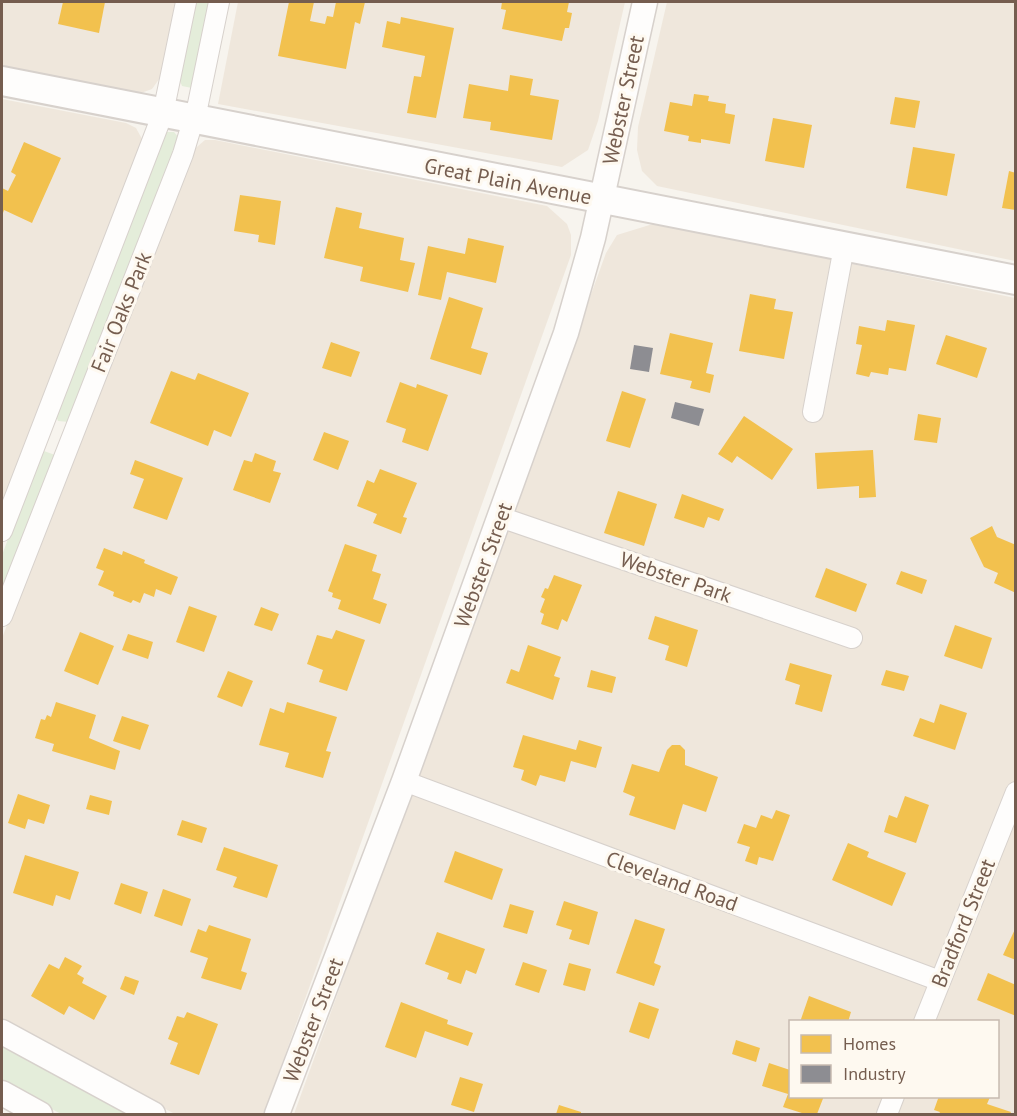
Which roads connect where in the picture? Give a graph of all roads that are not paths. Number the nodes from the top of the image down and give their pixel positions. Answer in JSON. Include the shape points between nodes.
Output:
{"nodes":[{"id":1,"x":186,"y":2,"type":"edge"},
{"id":2,"x":219,"y":2,"type":"edge"},
{"id":3,"x":645,"y":2,"type":"edge"},
{"id":4,"x":2,"y":81,"type":"edge"},
{"id":5,"x":162,"y":113,"type":"junction"},
{"id":6,"x":194,"y":119,"type":"junction"},
{"id":7,"x":602,"y":200,"type":"junction"},
{"id":8,"x":844,"y":247,"type":"junction"},
{"id":9,"x":1016,"y":280,"type":"edge"},
{"id":10,"x":813,"y":412,"type":"dead end"},
{"id":11,"x":40,"y":431,"type":"junction"},
{"id":12,"x":69,"y":442,"type":"junction"},
{"id":13,"x":500,"y":517,"type":"junction"},
{"id":14,"x":2,"y":531,"type":"edge"},
{"id":15,"x":2,"y":616,"type":"edge"},
{"id":16,"x":852,"y":638,"type":"dead end"},
{"id":17,"x":405,"y":781,"type":"junction"},
{"id":18,"x":1016,"y":792,"type":"edge"},
{"id":19,"x":940,"y":981,"type":"junction"},
{"id":20,"x":925,"y":1020,"type":"edge"},
{"id":21,"x":2,"y":1032,"type":"edge"},
{"id":22,"x":2,"y":1093,"type":"edge"},
{"id":23,"x":893,"y":1098,"type":"edge"},
{"id":24,"x":40,"y":1114,"type":"edge"},
{"id":25,"x":153,"y":1114,"type":"edge"},
{"id":26,"x":278,"y":1114,"type":"edge"},
{"id":27,"x":887,"y":1114,"type":"edge"}],
"edges":[{"from":1,"to":5,"type":"street","name":"Fair Oaks Park"},
{"from":2,"to":6,"type":"street","name":"Fair Oaks Park"},
{"from":3,"to":7,"type":"street","name":"Webster Street"},
{"from":4,"to":5,"type":"main road","name":"Great Plain Avenue"},
{"from":5,"to":6,"type":"main road","name":"Great Plain Avenue"},
{"from":5,"to":11,"type":"street","name":"Fair Oaks Park"},
{"from":6,"to":7,"type":"main road","name":"Great Plain Avenue"},
{"from":6,"to":12,"type":"street","name":"Fair Oaks Park"},
{"from":7,"to":8,"type":"main road","name":"Great Plain Avenue"},
{"from":7,"to":13,"type":"street","name":"Webster Street","via":[[566,333]]},
{"from":8,"to":9,"type":"main road","name":"Great Plain Avenue"},
{"from":8,"to":10,"type":"street"},
{"from":11,"to":12,"type":"street"},
{"from":11,"to":14,"type":"street","name":"Fair Oaks Park"},
{"from":12,"to":15,"type":"street","name":"Fair Oaks Park"},
{"from":13,"to":16,"type":"street","name":"Webster Park"},
{"from":13,"to":17,"type":"street","name":"Webster Street"},
{"from":17,"to":19,"type":"street","name":"Cleveland Road"},
{"from":17,"to":26,"type":"street","name":"Webster Street"},
{"from":18,"to":19,"type":"street","name":"Bradford Street"},
{"from":19,"to":20,"type":"street","name":"Bradford Street"},
{"from":21,"to":25,"type":"street"},
{"from":22,"to":24,"type":"street"},
{"from":23,"to":27,"type":"street"}]}
